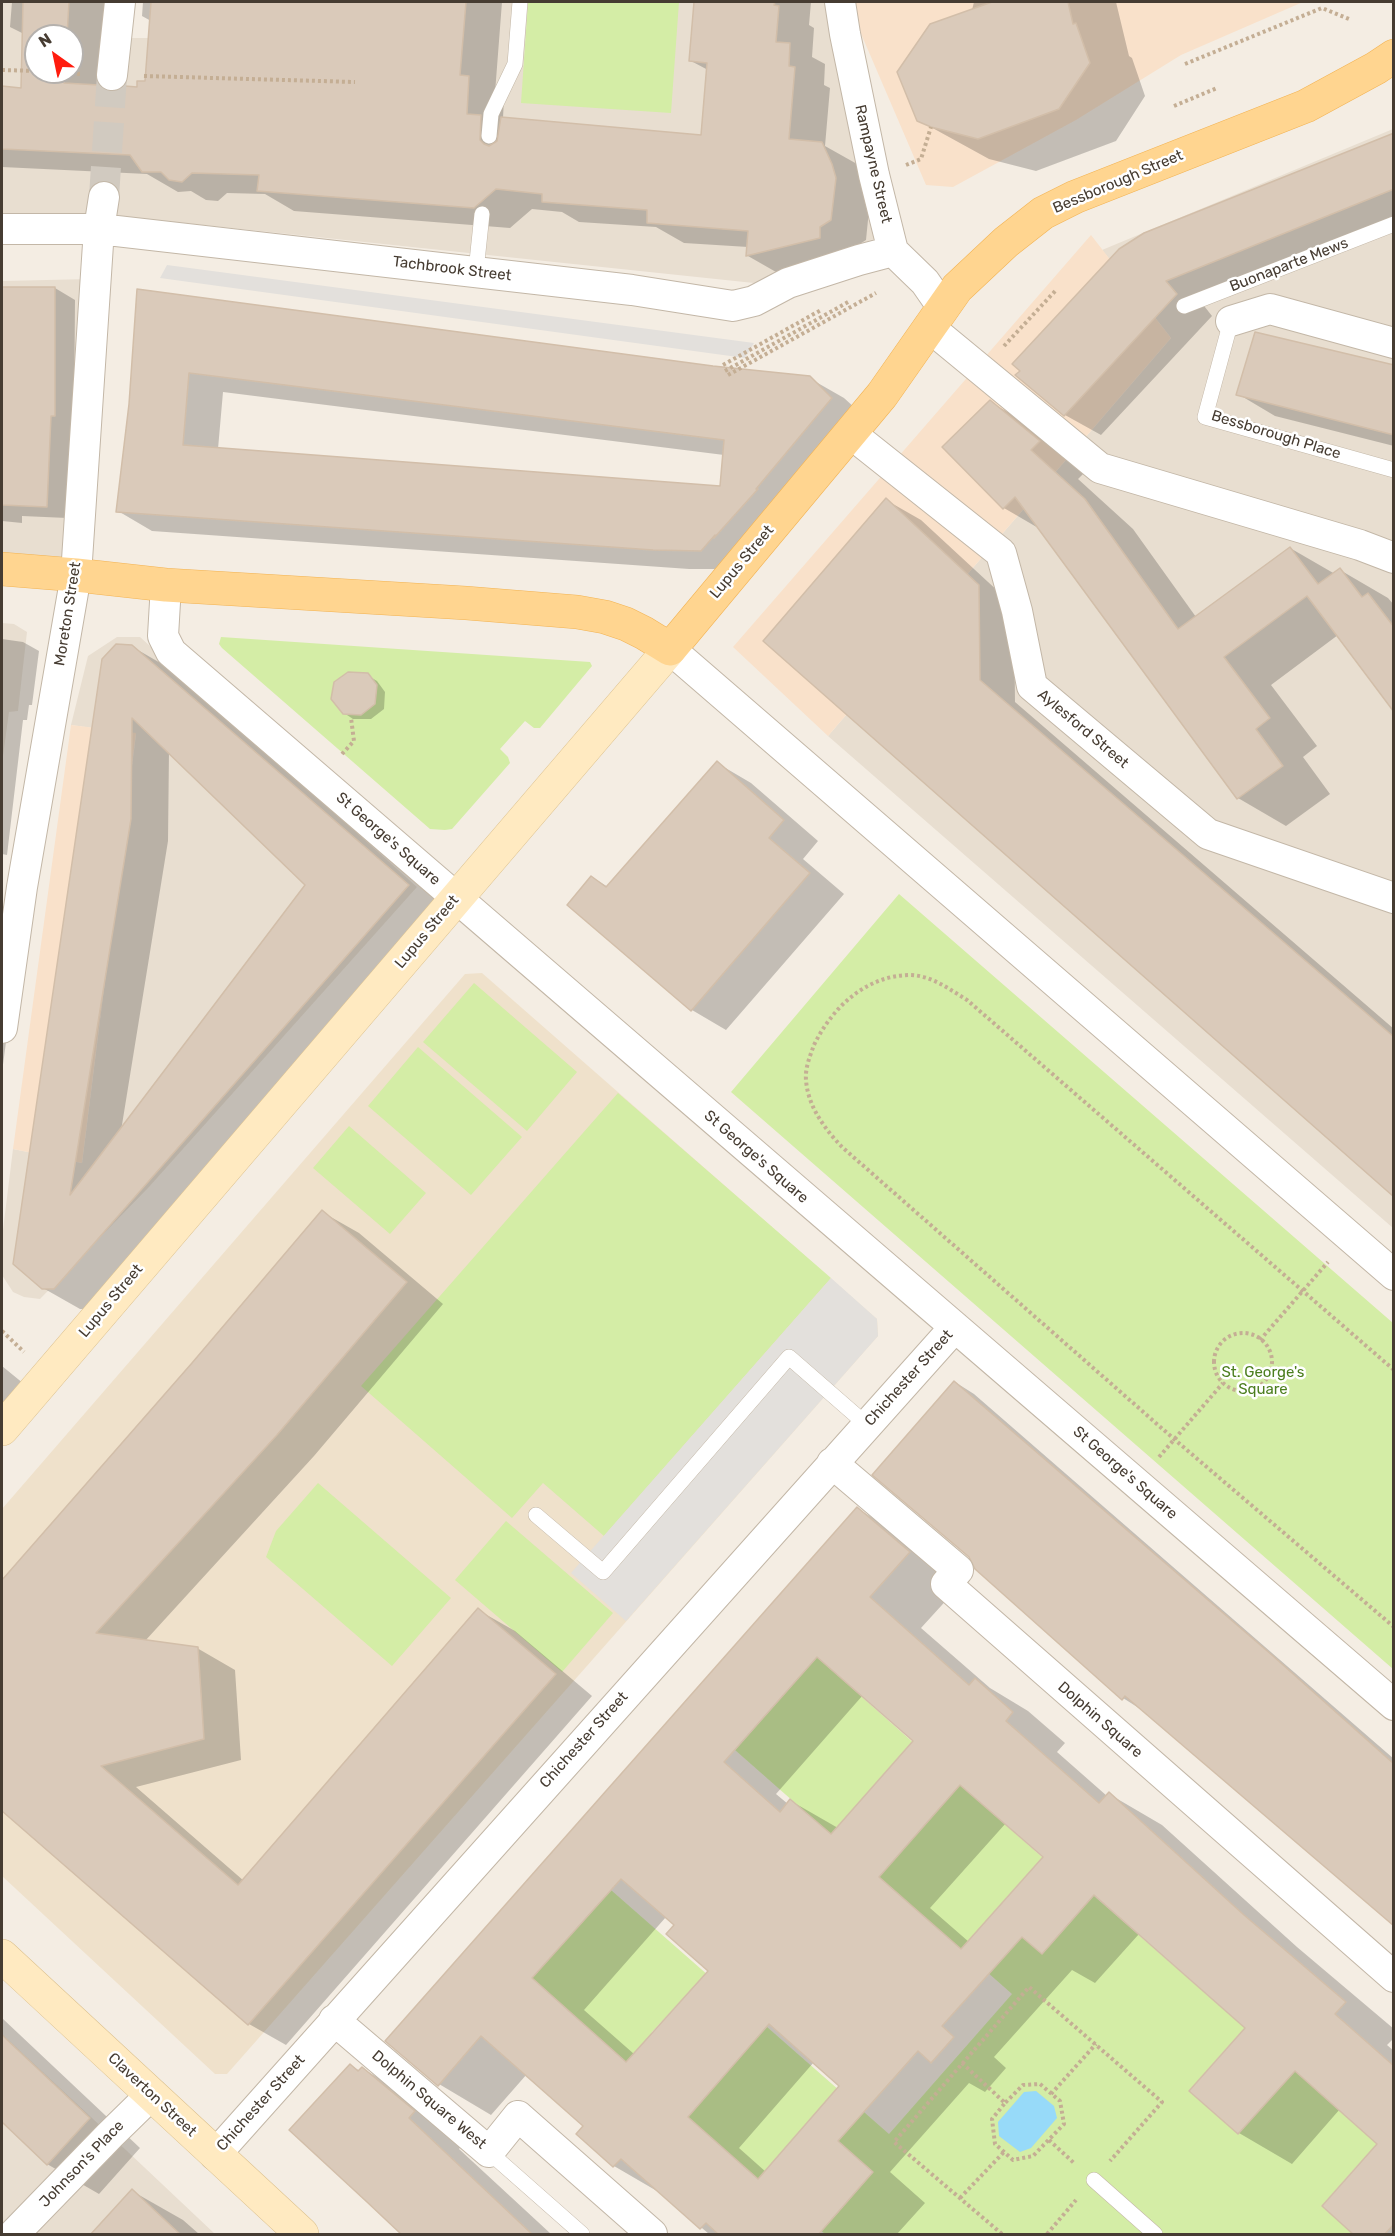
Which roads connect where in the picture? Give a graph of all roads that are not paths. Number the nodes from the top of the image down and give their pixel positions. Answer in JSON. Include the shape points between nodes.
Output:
{"nodes":[{"id":1,"x":120,"y":2,"type":"edge"},
{"id":2,"x":520,"y":2,"type":"edge"},
{"id":3,"x":840,"y":2,"type":"edge"},
{"id":4,"x":1394,"y":56,"type":"edge"},
{"id":5,"x":112,"y":75,"type":"tunnel mouth"},
{"id":6,"x":489,"y":136,"type":"dead end"},
{"id":7,"x":104,"y":197,"type":"tunnel mouth"},
{"id":8,"x":482,"y":214,"type":"dead end"},
{"id":9,"x":1394,"y":224,"type":"edge"},
{"id":10,"x":99,"y":229,"type":"junction"},
{"id":11,"x":2,"y":230,"type":"edge"},
{"id":12,"x":893,"y":251,"type":"junction"},
{"id":13,"x":476,"y":272,"type":"junction"},
{"id":14,"x":1184,"y":306,"type":"dead end"},
{"id":15,"x":936,"y":317,"type":"junction"},
{"id":16,"x":1231,"y":321,"type":"joint"},
{"id":17,"x":1394,"y":344,"type":"edge"},
{"id":18,"x":850,"y":433,"type":"junction"},
{"id":19,"x":1394,"y":470,"type":"edge"},
{"id":20,"x":1394,"y":558,"type":"edge"},
{"id":21,"x":2,"y":569,"type":"edge"},
{"id":22,"x":76,"y":575,"type":"junction"},
{"id":23,"x":166,"y":585,"type":"junction"},
{"id":24,"x":670,"y":649,"type":"junction"},
{"id":25,"x":12,"y":886,"type":"edge"},
{"id":26,"x":455,"y":898,"type":"junction"},
{"id":27,"x":1394,"y":898,"type":"edge"},
{"id":28,"x":2,"y":1028,"type":"edge"},
{"id":29,"x":1394,"y":1275,"type":"edge"},
{"id":30,"x":955,"y":1327,"type":"junction"},
{"id":31,"x":867,"y":1425,"type":"junction"},
{"id":32,"x":2,"y":1429,"type":"edge"},
{"id":33,"x":832,"y":1463,"type":"junction"},
{"id":34,"x":536,"y":1515,"type":"dead end"},
{"id":35,"x":1394,"y":1705,"type":"edge"},
{"id":36,"x":2,"y":1956,"type":"edge"},
{"id":37,"x":1394,"y":1977,"type":"edge"},
{"id":38,"x":334,"y":2020,"type":"junction"},
{"id":39,"x":152,"y":2094,"type":"junction"},
{"id":40,"x":489,"y":2152,"type":"junction"},
{"id":41,"x":215,"y":2155,"type":"junction"},
{"id":42,"x":1094,"y":2180,"type":"road end"},
{"id":43,"x":14,"y":2235,"type":"edge"},
{"id":44,"x":302,"y":2235,"type":"edge"},
{"id":45,"x":582,"y":2235,"type":"edge"},
{"id":46,"x":652,"y":2235,"type":"edge"},
{"id":47,"x":1155,"y":2235,"type":"edge"}],
"edges":[{"from":1,"to":5,"type":"street"},
{"from":2,"to":6,"type":"lane","via":[[515,64],[491,114]]},
{"from":3,"to":12,"type":"street","name":"Rampayne Street"},
{"from":4,"to":15,"type":"main road","name":"Bessborough Street","via":[[1306,106],[1043,213],[957,288]]},
{"from":7,"to":10,"type":"street","name":"Moreton Street"},
{"from":8,"to":13,"type":"lane"},
{"from":9,"to":14,"type":"lane","name":"Buonaparte Mews"},
{"from":10,"to":11,"type":"street","name":"Tachbrook Street"},
{"from":10,"to":13,"type":"street","name":"Tachbrook Street"},
{"from":10,"to":22,"type":"street","name":"Moreton Street"},
{"from":12,"to":13,"type":"street","name":"Tachbrook Street","via":[[788,283],[754,301],[733,306]]},
{"from":12,"to":15,"type":"street","via":[[925,282]]},
{"from":15,"to":18,"type":"main road","name":"Bessborough Street","via":[[882,395]]},
{"from":15,"to":20,"type":"street","via":[[982,371],[1100,468]]},
{"from":16,"to":17,"type":"street","name":"Bessborough Place","via":[[1270,309]]},
{"from":16,"to":19,"type":"lane","name":"Bessborough Place","via":[[1205,417]]},
{"from":18,"to":24,"type":"main road","name":"Lupus Street"},
{"from":18,"to":27,"type":"street","name":"Aylesford Street","via":[[1001,553],[1032,686],[1208,834]]},
{"from":21,"to":22,"type":"main road"},
{"from":22,"to":23,"type":"main road"},
{"from":22,"to":25,"type":"street","name":"Moreton Street"},
{"from":23,"to":24,"type":"main road","via":[[577,612],[626,624]]},
{"from":23,"to":26,"type":"street","name":"St George's Square","via":[[163,636],[171,652]]},
{"from":24,"to":26,"type":"street","name":"Lupus Street"},
{"from":24,"to":29,"type":"street"},
{"from":25,"to":28,"type":"street","name":"Moreton Street"},
{"from":26,"to":30,"type":"street","name":"St George's Square"},
{"from":26,"to":32,"type":"street","name":"Lupus Street"},
{"from":30,"to":31,"type":"street","name":"Chichester Street"},
{"from":30,"to":35,"type":"street","name":"St George's Square"},
{"from":31,"to":33,"type":"street","name":"Chichester Street"},
{"from":31,"to":34,"type":"lane","via":[[789,1357],[603,1572]]},
{"from":33,"to":37,"type":"street","name":"Dolphin Square","via":[[958,1570],[946,1584]]},
{"from":33,"to":38,"type":"street","name":"Chichester Street"},
{"from":36,"to":39,"type":"street","name":"Claverton Street"},
{"from":38,"to":40,"type":"street","name":"Dolphin Square West"},
{"from":38,"to":41,"type":"street","name":"Chichester Street"},
{"from":39,"to":41,"type":"street","name":"Claverton Street"},
{"from":39,"to":43,"type":"street","name":"Johnson's Place"},
{"from":40,"to":45,"type":"lane"},
{"from":40,"to":46,"type":"street","name":"Dolphin Square West","via":[[518,2116]]},
{"from":41,"to":44,"type":"street","name":"Claverton Street"},
{"from":42,"to":47,"type":"lane"}]}
